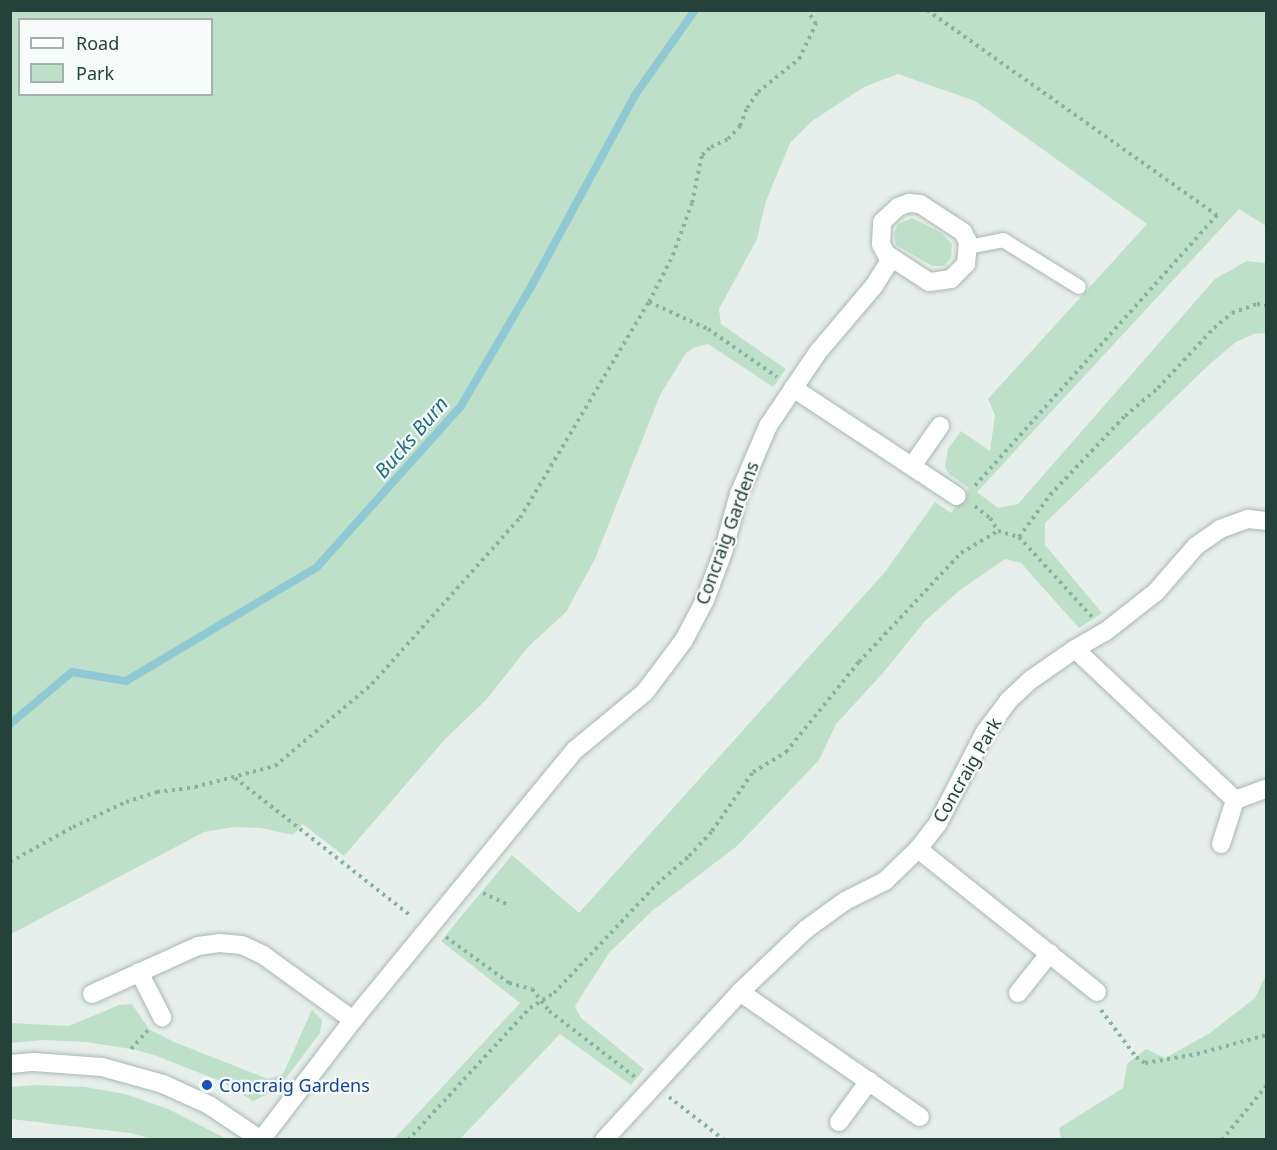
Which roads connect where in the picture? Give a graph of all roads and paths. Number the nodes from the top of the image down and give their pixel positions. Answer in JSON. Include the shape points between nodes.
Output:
{"nodes":[{"id":1,"x":807,"y":10,"type":"edge"},
{"id":2,"x":927,"y":10,"type":"edge"},
{"id":3,"x":968,"y":247,"type":"junction"},
{"id":4,"x":891,"y":259,"type":"junction"},
{"id":5,"x":1079,"y":287,"type":"dead end"},
{"id":6,"x":649,"y":302,"type":"junction"},
{"id":7,"x":1266,"y":305,"type":"edge"},
{"id":8,"x":793,"y":388,"type":"junction"},
{"id":9,"x":940,"y":426,"type":"dead end"},
{"id":10,"x":912,"y":466,"type":"junction"},
{"id":11,"x":961,"y":496,"type":"junction"},
{"id":12,"x":1266,"y":521,"type":"edge"},
{"id":13,"x":999,"y":531,"type":"junction"},
{"id":14,"x":1019,"y":537,"type":"junction"},
{"id":15,"x":1105,"y":632,"type":"junction"},
{"id":16,"x":1075,"y":649,"type":"junction"},
{"id":17,"x":235,"y":777,"type":"junction"},
{"id":18,"x":1266,"y":789,"type":"edge"},
{"id":19,"x":1235,"y":800,"type":"junction"},
{"id":20,"x":1221,"y":844,"type":"dead end"},
{"id":21,"x":918,"y":849,"type":"junction"},
{"id":22,"x":10,"y":862,"type":"edge"},
{"id":23,"x":464,"y":884,"type":"junction"},
{"id":24,"x":509,"y":905,"type":"dead end"},
{"id":25,"x":429,"y":927,"type":"junction"},
{"id":26,"x":1050,"y":953,"type":"junction"},
{"id":27,"x":140,"y":972,"type":"junction"},
{"id":28,"x":740,"y":992,"type":"junction"},
{"id":29,"x":1097,"y":992,"type":"joint"},
{"id":30,"x":1018,"y":993,"type":"dead end"},
{"id":31,"x":92,"y":994,"type":"dead end"},
{"id":32,"x":540,"y":1000,"type":"junction"},
{"id":33,"x":162,"y":1017,"type":"dead end"},
{"id":34,"x":353,"y":1020,"type":"junction"},
{"id":35,"x":1266,"y":1035,"type":"edge"},
{"id":36,"x":10,"y":1064,"type":"edge"},
{"id":37,"x":869,"y":1081,"type":"junction"},
{"id":38,"x":655,"y":1086,"type":"junction"},
{"id":39,"x":1266,"y":1086,"type":"edge"},
{"id":40,"x":920,"y":1117,"type":"dead end"},
{"id":41,"x":839,"y":1122,"type":"dead end"},
{"id":42,"x":261,"y":1140,"type":"edge"},
{"id":43,"x":408,"y":1140,"type":"edge"},
{"id":44,"x":604,"y":1140,"type":"edge"},
{"id":45,"x":724,"y":1140,"type":"edge"},
{"id":46,"x":1222,"y":1140,"type":"edge"}],
"edges":[{"from":1,"to":6,"type":"path","via":[[816,24],[799,59],[758,92],[740,126],[728,139],[702,155],[692,203],[673,255]]},
{"from":2,"to":11,"type":"path","via":[[1217,215]]},
{"from":3,"to":4,"type":"street","via":[[966,264],[960,273],[940,282],[929,282]]},
{"from":3,"to":4,"type":"street","via":[[963,232],[920,204],[909,203],[898,207],[882,222],[881,244]]},
{"from":3,"to":5,"type":"lane","via":[[1003,240]]},
{"from":4,"to":8,"type":"street","name":"Concraig Gardens"},
{"from":6,"to":8,"type":"path","via":[[708,329]]},
{"from":6,"to":17,"type":"path","via":[[520,518],[372,684],[275,766]]},
{"from":7,"to":14,"type":"path","via":[[1257,304],[1232,313],[1214,328],[1050,495]]},
{"from":8,"to":10,"type":"street"},
{"from":8,"to":23,"type":"street","name":"Concraig Gardens","via":[[768,426],[739,494],[708,591],[684,640],[645,692],[575,750]]},
{"from":9,"to":10,"type":"street"},
{"from":10,"to":11,"type":"street"},
{"from":11,"to":13,"type":"path","via":[[990,518]]},
{"from":12,"to":15,"type":"street","name":"Concraig Park","via":[[1248,519],[1221,529],[1196,546],[1156,592]]},
{"from":13,"to":14,"type":"path"},
{"from":13,"to":32,"type":"path","via":[[961,553],[859,662],[786,752],[753,772],[712,831],[689,856],[657,884],[555,993]]},
{"from":14,"to":15,"type":"path"},
{"from":15,"to":16,"type":"street","name":"Concraig Park"},
{"from":16,"to":19,"type":"street"},
{"from":16,"to":21,"type":"street","name":"Concraig Park","via":[[1008,700],[985,732],[938,823]]},
{"from":17,"to":22,"type":"path","via":[[126,802]]},
{"from":17,"to":25,"type":"path"},
{"from":18,"to":19,"type":"street"},
{"from":19,"to":20,"type":"street"},
{"from":21,"to":26,"type":"street"},
{"from":21,"to":28,"type":"street","name":"Concraig Park","via":[[885,881],[845,901],[805,930]]},
{"from":23,"to":24,"type":"path"},
{"from":23,"to":25,"type":"street","name":"Concraig Gardens"},
{"from":25,"to":32,"type":"path","via":[[509,983],[532,989]]},
{"from":25,"to":34,"type":"street","name":"Concraig Gardens"},
{"from":26,"to":29,"type":"street"},
{"from":26,"to":30,"type":"street"},
{"from":27,"to":31,"type":"street"},
{"from":27,"to":33,"type":"street"},
{"from":27,"to":34,"type":"street","via":[[198,946],[219,942],[242,945],[282,966]]},
{"from":28,"to":37,"type":"street"},
{"from":28,"to":38,"type":"street","name":"Concraig Park"},
{"from":29,"to":35,"type":"path","via":[[1100,1009],[1136,1057],[1145,1063]]},
{"from":32,"to":38,"type":"path","via":[[636,1078],[647,1079]]},
{"from":32,"to":43,"type":"path"},
{"from":34,"to":42,"type":"street","name":"Concraig Gardens"},
{"from":36,"to":42,"type":"street","via":[[56,1062],[102,1067],[163,1084],[208,1105]]},
{"from":37,"to":40,"type":"street"},
{"from":37,"to":41,"type":"street"},
{"from":38,"to":44,"type":"street","name":"Concraig Park"},
{"from":38,"to":45,"type":"path"},
{"from":39,"to":46,"type":"path"}]}
